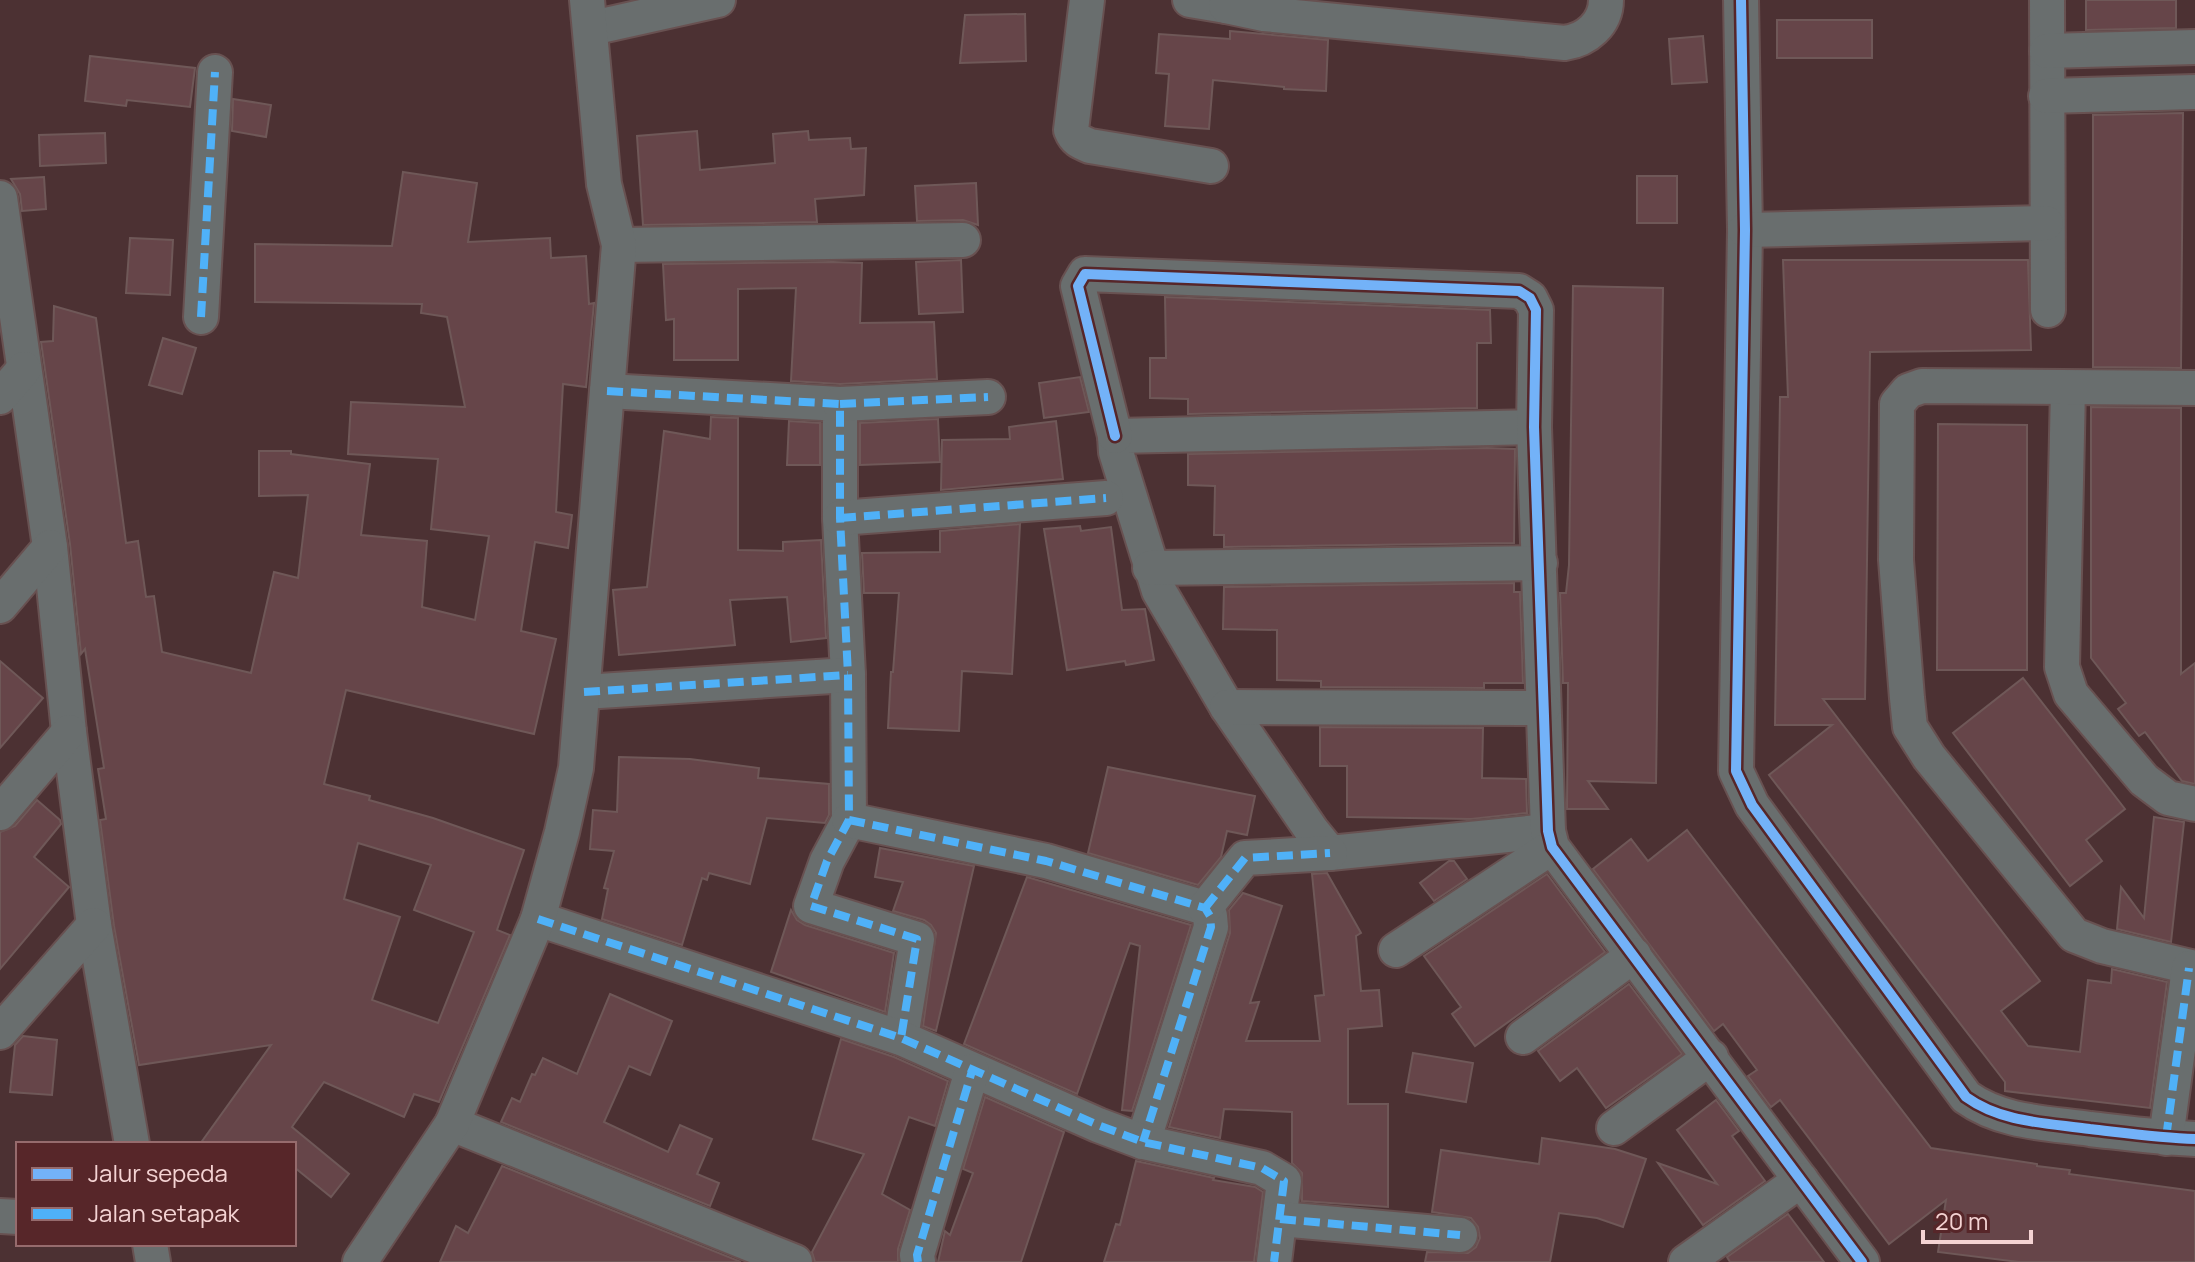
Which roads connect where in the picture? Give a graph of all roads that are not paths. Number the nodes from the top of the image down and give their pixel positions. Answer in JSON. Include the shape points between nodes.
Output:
{"nodes":[{"id":1,"x":718,"y":0,"type":"edge"},
{"id":2,"x":1087,"y":0,"type":"edge"},
{"id":3,"x":1190,"y":0,"type":"edge"},
{"id":4,"x":1606,"y":0,"type":"edge"},
{"id":5,"x":1741,"y":0,"type":"edge"},
{"id":6,"x":2047,"y":0,"type":"edge"},
{"id":7,"x":1227,"y":3,"type":"edge"},
{"id":8,"x":589,"y":14,"type":"edge"},
{"id":9,"x":2195,"y":47,"type":"edge"},
{"id":10,"x":2047,"y":51,"type":"junction"},
{"id":11,"x":215,"y":72,"type":"dead end"},
{"id":12,"x":2195,"y":92,"type":"edge"},
{"id":13,"x":2046,"y":96,"type":"junction"},
{"id":14,"x":1211,"y":166,"type":"dead end"},
{"id":15,"x":0,"y":198,"type":"edge"},
{"id":16,"x":2046,"y":223,"type":"junction"},
{"id":17,"x":1745,"y":230,"type":"junction"},
{"id":18,"x":963,"y":240,"type":"dead end"},
{"id":19,"x":619,"y":245,"type":"junction"},
{"id":20,"x":2048,"y":310,"type":"dead end"},
{"id":21,"x":201,"y":317,"type":"dead end"},
{"id":22,"x":24,"y":369,"type":"junction"},
{"id":23,"x":2068,"y":388,"type":"junction"},
{"id":24,"x":2195,"y":388,"type":"edge"},
{"id":25,"x":607,"y":391,"type":"junction"},
{"id":26,"x":0,"y":397,"type":"edge"},
{"id":27,"x":988,"y":397,"type":"dead end"},
{"id":28,"x":840,"y":404,"type":"junction"},
{"id":29,"x":1534,"y":427,"type":"junction"},
{"id":30,"x":1115,"y":436,"type":"junction"},
{"id":31,"x":1106,"y":498,"type":"dead end"},
{"id":32,"x":840,"y":518,"type":"junction"},
{"id":33,"x":50,"y":547,"type":"junction"},
{"id":34,"x":1540,"y":563,"type":"junction"},
{"id":35,"x":1150,"y":568,"type":"junction"},
{"id":36,"x":0,"y":606,"type":"edge"},
{"id":37,"x":848,"y":675,"type":"junction"},
{"id":38,"x":584,"y":692,"type":"junction"},
{"id":39,"x":1227,"y":707,"type":"junction"},
{"id":40,"x":1543,"y":708,"type":"junction"},
{"id":41,"x":69,"y":732,"type":"junction"},
{"id":42,"x":2195,"y":804,"type":"edge"},
{"id":43,"x":0,"y":813,"type":"edge"},
{"id":44,"x":849,"y":820,"type":"junction"},
{"id":45,"x":1550,"y":839,"type":"junction"},
{"id":46,"x":1330,"y":853,"type":"junction"},
{"id":47,"x":1205,"y":908,"type":"junction"},
{"id":48,"x":538,"y":919,"type":"junction"},
{"id":49,"x":94,"y":925,"type":"junction"},
{"id":50,"x":1396,"y":950,"type":"dead end"},
{"id":51,"x":1634,"y":955,"type":"junction"},
{"id":52,"x":2192,"y":968,"type":"edge"},
{"id":53,"x":0,"y":1032,"type":"edge"},
{"id":54,"x":1523,"y":1037,"type":"dead end"},
{"id":55,"x":901,"y":1038,"type":"junction"},
{"id":56,"x":1711,"y":1057,"type":"junction"},
{"id":57,"x":972,"y":1071,"type":"junction"},
{"id":58,"x":452,"y":1124,"type":"junction"},
{"id":59,"x":1614,"y":1128,"type":"dead end"},
{"id":60,"x":2181,"y":1139,"type":"edge"},
{"id":61,"x":132,"y":1142,"type":"edge"},
{"id":62,"x":1143,"y":1142,"type":"junction"},
{"id":63,"x":1801,"y":1180,"type":"junction"},
{"id":64,"x":1280,"y":1219,"type":"junction"},
{"id":65,"x":1460,"y":1235,"type":"dead end"},
{"id":66,"x":360,"y":1262,"type":"edge"},
{"id":67,"x":795,"y":1262,"type":"edge"},
{"id":68,"x":918,"y":1262,"type":"edge"},
{"id":69,"x":1274,"y":1262,"type":"edge"},
{"id":70,"x":1686,"y":1262,"type":"edge"},
{"id":71,"x":1862,"y":1262,"type":"edge"}],
"edges":[{"from":1,"to":8,"type":"street"},
{"from":2,"to":14,"type":"street","via":[[1071,130],[1078,142]]},
{"from":3,"to":7,"type":"street"},
{"from":4,"to":7,"type":"street","via":[[1596,27],[1581,40],[1565,43],[1264,14]]},
{"from":5,"to":17,"type":"street"},
{"from":6,"to":10,"type":"street"},
{"from":8,"to":19,"type":"street","via":[[604,184]]},
{"from":9,"to":10,"type":"street"},
{"from":10,"to":13,"type":"street"},
{"from":11,"to":21,"type":"street"},
{"from":12,"to":13,"type":"street"},
{"from":13,"to":16,"type":"street"},
{"from":15,"to":22,"type":"street"},
{"from":16,"to":17,"type":"street"},
{"from":16,"to":20,"type":"street"},
{"from":17,"to":60,"type":"street","via":[[1736,771],[1752,805],[1966,1097],[2011,1118]]},
{"from":18,"to":19,"type":"street"},
{"from":19,"to":25,"type":"street"},
{"from":22,"to":26,"type":"street"},
{"from":22,"to":33,"type":"street"},
{"from":23,"to":24,"type":"street"},
{"from":23,"to":42,"type":"street","via":[[2062,667],[2071,694],[2144,780],[2168,798]]},
{"from":23,"to":52,"type":"street","via":[[1922,386],[1908,391],[1897,404],[1896,560],[1910,727],[2074,935]]},
{"from":25,"to":28,"type":"street"},
{"from":25,"to":38,"type":"street"},
{"from":27,"to":28,"type":"street"},
{"from":28,"to":32,"type":"street"},
{"from":29,"to":30,"type":"street"},
{"from":29,"to":30,"type":"street","via":[[1536,310],[1519,291],[1093,272],[1080,278],[1078,286]]},
{"from":29,"to":34,"type":"street"},
{"from":30,"to":35,"type":"street"},
{"from":31,"to":32,"type":"street"},
{"from":32,"to":37,"type":"street"},
{"from":33,"to":36,"type":"street"},
{"from":33,"to":41,"type":"street"},
{"from":34,"to":35,"type":"street"},
{"from":34,"to":40,"type":"street"},
{"from":35,"to":39,"type":"street"},
{"from":37,"to":38,"type":"street"},
{"from":37,"to":44,"type":"street"},
{"from":38,"to":48,"type":"street","via":[[576,768]]},
{"from":39,"to":40,"type":"street"},
{"from":39,"to":46,"type":"street"},
{"from":40,"to":45,"type":"street"},
{"from":41,"to":43,"type":"street"},
{"from":41,"to":49,"type":"street"},
{"from":44,"to":47,"type":"street","via":[[1046,861]]},
{"from":44,"to":55,"type":"street","via":[[811,906],[917,939]]},
{"from":45,"to":46,"type":"street"},
{"from":45,"to":50,"type":"street"},
{"from":45,"to":51,"type":"street"},
{"from":46,"to":47,"type":"street","via":[[1245,858]]},
{"from":47,"to":62,"type":"street","via":[[1211,927]]},
{"from":48,"to":55,"type":"street"},
{"from":48,"to":58,"type":"street"},
{"from":49,"to":53,"type":"street"},
{"from":49,"to":61,"type":"street"},
{"from":51,"to":54,"type":"street"},
{"from":51,"to":56,"type":"street"},
{"from":52,"to":60,"type":"street"},
{"from":55,"to":57,"type":"street"},
{"from":56,"to":59,"type":"street"},
{"from":56,"to":63,"type":"street"},
{"from":57,"to":62,"type":"street"},
{"from":57,"to":68,"type":"street"},
{"from":58,"to":66,"type":"street"},
{"from":58,"to":67,"type":"street"},
{"from":62,"to":64,"type":"street","via":[[1262,1168],[1284,1181]]},
{"from":63,"to":70,"type":"street"},
{"from":63,"to":71,"type":"street"},
{"from":64,"to":65,"type":"street"},
{"from":64,"to":69,"type":"street"}]}
